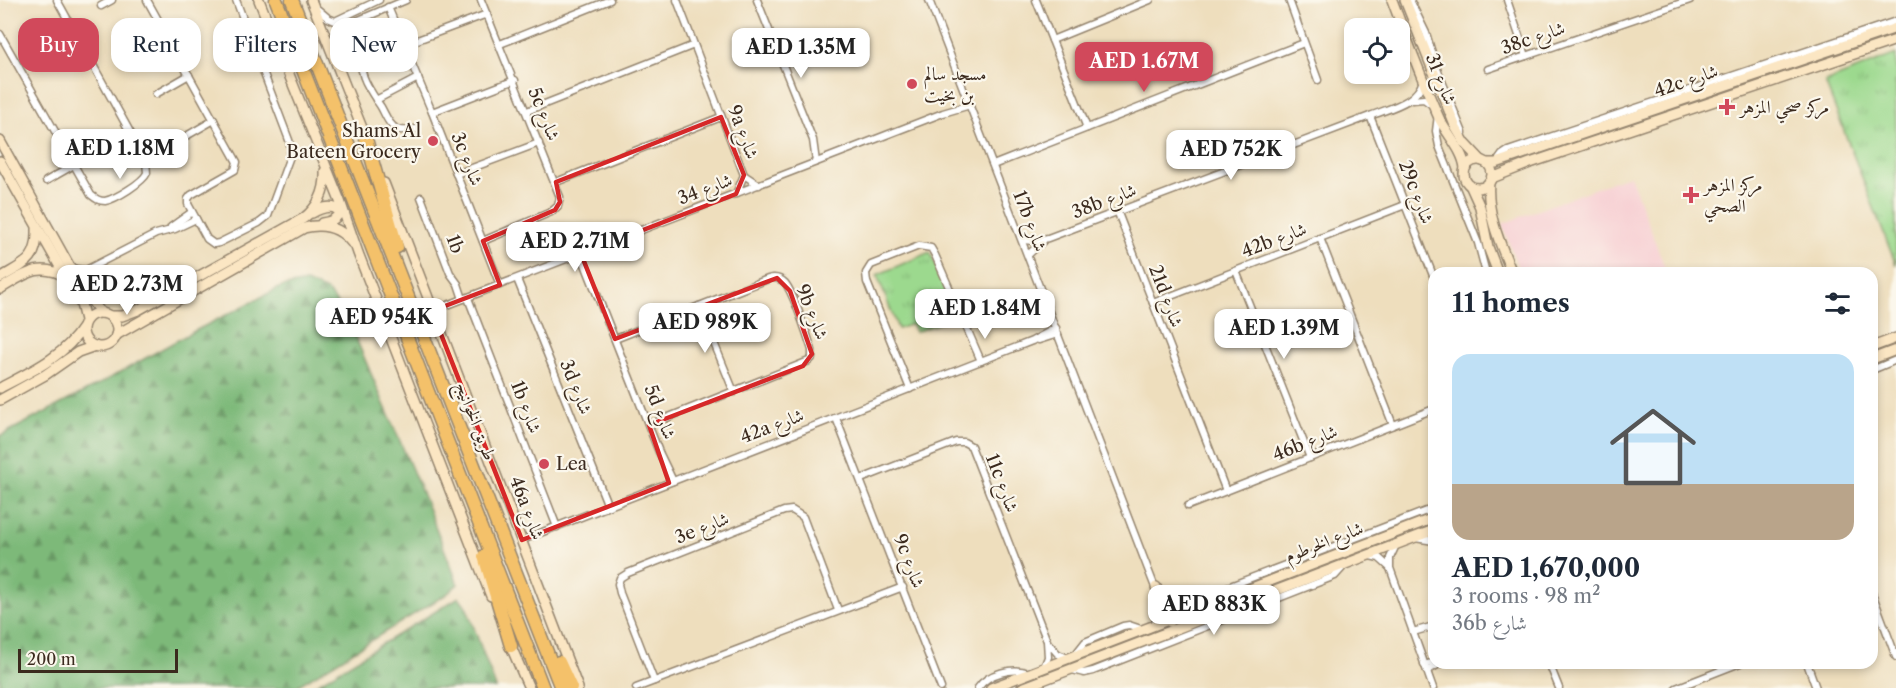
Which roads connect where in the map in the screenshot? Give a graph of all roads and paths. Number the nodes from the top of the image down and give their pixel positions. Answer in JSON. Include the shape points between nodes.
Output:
{"nodes":[{"id":1,"x":57,"y":0,"type":"edge"},
{"id":2,"x":112,"y":0,"type":"edge"},
{"id":3,"x":147,"y":0,"type":"edge"},
{"id":4,"x":236,"y":0,"type":"edge"},
{"id":5,"x":259,"y":0,"type":"edge"},
{"id":6,"x":276,"y":0,"type":"edge"},
{"id":7,"x":292,"y":0,"type":"edge"},
{"id":8,"x":379,"y":0,"type":"edge"},
{"id":9,"x":481,"y":0,"type":"edge"},
{"id":10,"x":610,"y":0,"type":"edge"},
{"id":11,"x":676,"y":0,"type":"edge"},
{"id":12,"x":757,"y":0,"type":"edge"},
{"id":13,"x":929,"y":0,"type":"edge"},
{"id":14,"x":1036,"y":0,"type":"edge"},
{"id":15,"x":1150,"y":0,"type":"edge"},
{"id":16,"x":1289,"y":0,"type":"edge"},
{"id":17,"x":1392,"y":0,"type":"edge"},
{"id":18,"x":1405,"y":0,"type":"edge"},
{"id":19,"x":1410,"y":0,"type":"edge"},
{"id":20,"x":1507,"y":0,"type":"edge"},
{"id":21,"x":1690,"y":0,"type":"edge"},
{"id":22,"x":402,"y":1,"type":"edge"},
{"id":23,"x":311,"y":2,"type":"edge"},
{"id":24,"x":389,"y":4,"type":"edge"},
{"id":25,"x":101,"y":6,"type":"dead end"},
{"id":26,"x":377,"y":12,"type":"junction"},
{"id":27,"x":487,"y":14,"type":"junction"},
{"id":28,"x":157,"y":18,"type":"edge"},
{"id":29,"x":363,"y":18,"type":"edge"},
{"id":30,"x":391,"y":18,"type":"edge"},
{"id":31,"x":394,"y":18,"type":"edge"},
{"id":32,"x":1896,"y":21,"type":"edge"},
{"id":33,"x":1896,"y":28,"type":"edge"},
{"id":34,"x":0,"y":34,"type":"edge"},
{"id":35,"x":418,"y":40,"type":"edge"},
{"id":36,"x":1052,"y":40,"type":"junction"},
{"id":37,"x":1896,"y":40,"type":"edge"},
{"id":38,"x":1304,"y":43,"type":"junction"},
{"id":39,"x":500,"y":44,"type":"junction"},
{"id":40,"x":694,"y":45,"type":"junction"},
{"id":41,"x":330,"y":49,"type":"edge"},
{"id":42,"x":1526,"y":56,"type":"junction"},
{"id":43,"x":1488,"y":69,"type":"dead end"},
{"id":44,"x":187,"y":72,"type":"edge"},
{"id":45,"x":339,"y":72,"type":"edge"},
{"id":46,"x":362,"y":72,"type":"edge"},
{"id":47,"x":415,"y":72,"type":"edge"},
{"id":48,"x":189,"y":75,"type":"junction"},
{"id":49,"x":418,"y":78,"type":"junction"},
{"id":50,"x":515,"y":80,"type":"junction"},
{"id":51,"x":1318,"y":80,"type":"dead end"},
{"id":52,"x":1423,"y":80,"type":"junction"},
{"id":53,"x":156,"y":94,"type":"dead end"},
{"id":54,"x":376,"y":100,"type":"junction"},
{"id":55,"x":1405,"y":101,"type":"junction"},
{"id":56,"x":968,"y":102,"type":"junction"},
{"id":57,"x":527,"y":111,"type":"junction"},
{"id":58,"x":1436,"y":111,"type":"junction"},
{"id":59,"x":432,"y":112,"type":"junction"},
{"id":60,"x":1370,"y":116,"type":"junction"},
{"id":61,"x":722,"y":117,"type":"junction"},
{"id":62,"x":214,"y":120,"type":"junction"},
{"id":63,"x":1087,"y":128,"type":"junction"},
{"id":64,"x":416,"y":129,"type":"dead end"},
{"id":65,"x":366,"y":139,"type":"junction"},
{"id":66,"x":0,"y":141,"type":"edge"},
{"id":67,"x":176,"y":142,"type":"dead end"},
{"id":68,"x":539,"y":142,"type":"junction"},
{"id":69,"x":1465,"y":143,"type":"junction"},
{"id":70,"x":1527,"y":152,"type":"junction"},
{"id":71,"x":0,"y":160,"type":"edge"},
{"id":72,"x":816,"y":162,"type":"junction"},
{"id":73,"x":1489,"y":162,"type":"junction"},
{"id":74,"x":324,"y":163,"type":"junction"},
{"id":75,"x":1530,"y":163,"type":"junction"},
{"id":76,"x":74,"y":165,"type":"junction"},
{"id":77,"x":993,"y":165,"type":"junction"},
{"id":78,"x":1465,"y":168,"type":"junction"},
{"id":79,"x":456,"y":174,"type":"junction"},
{"id":80,"x":744,"y":175,"type":"junction"},
{"id":81,"x":1490,"y":180,"type":"junction"},
{"id":82,"x":46,"y":181,"type":"dead end"},
{"id":83,"x":556,"y":182,"type":"junction"},
{"id":84,"x":759,"y":185,"type":"junction"},
{"id":85,"x":1471,"y":187,"type":"junction"},
{"id":86,"x":736,"y":194,"type":"junction"},
{"id":87,"x":421,"y":197,"type":"dead end"},
{"id":88,"x":1405,"y":205,"type":"junction"},
{"id":89,"x":192,"y":212,"type":"junction"},
{"id":90,"x":1118,"y":213,"type":"junction"},
{"id":91,"x":304,"y":218,"type":"junction"},
{"id":92,"x":196,"y":219,"type":"junction"},
{"id":93,"x":37,"y":226,"type":"junction"},
{"id":94,"x":310,"y":226,"type":"junction"},
{"id":95,"x":169,"y":230,"type":"junction"},
{"id":96,"x":1048,"y":238,"type":"junction"},
{"id":97,"x":1320,"y":238,"type":"junction"},
{"id":98,"x":1023,"y":240,"type":"junction"},
{"id":99,"x":483,"y":241,"type":"junction"},
{"id":100,"x":358,"y":253,"type":"junction"},
{"id":101,"x":583,"y":253,"type":"junction"},
{"id":102,"x":1028,"y":255,"type":"junction"},
{"id":103,"x":70,"y":267,"type":"junction"},
{"id":104,"x":1430,"y":267,"type":"edge"},
{"id":105,"x":1484,"y":267,"type":"edge"},
{"id":106,"x":1496,"y":267,"type":"edge"},
{"id":107,"x":1510,"y":267,"type":"edge"},
{"id":108,"x":86,"y":270,"type":"junction"},
{"id":109,"x":1236,"y":271,"type":"junction"},
{"id":110,"x":0,"y":278,"type":"edge"},
{"id":111,"x":66,"y":278,"type":"junction"},
{"id":112,"x":517,"y":279,"type":"junction"},
{"id":113,"x":402,"y":281,"type":"junction"},
{"id":114,"x":500,"y":285,"type":"junction"},
{"id":115,"x":81,"y":287,"type":"junction"},
{"id":116,"x":0,"y":289,"type":"edge"},
{"id":117,"x":466,"y":298,"type":"junction"},
{"id":118,"x":1153,"y":303,"type":"junction"},
{"id":119,"x":430,"y":306,"type":"junction"},
{"id":120,"x":445,"y":306,"type":"junction"},
{"id":121,"x":699,"y":306,"type":"junction"},
{"id":122,"x":101,"y":313,"type":"junction"},
{"id":123,"x":110,"y":316,"type":"junction"},
{"id":124,"x":435,"y":319,"type":"junction"},
{"id":125,"x":84,"y":324,"type":"junction"},
{"id":126,"x":1057,"y":331,"type":"junction"},
{"id":127,"x":116,"y":334,"type":"junction"},
{"id":128,"x":1896,"y":338,"type":"edge"},
{"id":129,"x":615,"y":339,"type":"junction"},
{"id":130,"x":1878,"y":345,"type":"edge"},
{"id":131,"x":95,"y":346,"type":"junction"},
{"id":132,"x":1896,"y":350,"type":"edge"},
{"id":133,"x":1878,"y":357,"type":"edge"},
{"id":134,"x":1896,"y":360,"type":"edge"},
{"id":135,"x":979,"y":362,"type":"junction"},
{"id":136,"x":1878,"y":368,"type":"edge"},
{"id":137,"x":0,"y":388,"type":"edge"},
{"id":138,"x":910,"y":389,"type":"junction"},
{"id":139,"x":734,"y":392,"type":"junction"},
{"id":140,"x":0,"y":400,"type":"edge"},
{"id":141,"x":1428,"y":411,"type":"edge"},
{"id":142,"x":838,"y":417,"type":"junction"},
{"id":143,"x":649,"y":425,"type":"junction"},
{"id":144,"x":1393,"y":425,"type":"junction"},
{"id":145,"x":1310,"y":458,"type":"junction"},
{"id":146,"x":460,"y":475,"type":"junction"},
{"id":147,"x":861,"y":479,"type":"junction"},
{"id":148,"x":671,"y":482,"type":"junction"},
{"id":149,"x":1226,"y":491,"type":"junction"},
{"id":150,"x":608,"y":506,"type":"junction"},
{"id":151,"x":1188,"y":506,"type":"dead end"},
{"id":152,"x":1428,"y":510,"type":"edge"},
{"id":153,"x":1428,"y":520,"type":"edge"},
{"id":154,"x":557,"y":527,"type":"junction"},
{"id":155,"x":1428,"y":532,"type":"edge"},
{"id":156,"x":1414,"y":538,"type":"junction"},
{"id":157,"x":522,"y":540,"type":"junction"},
{"id":158,"x":1428,"y":540,"type":"edge"},
{"id":159,"x":1396,"y":545,"type":"junction"},
{"id":160,"x":1369,"y":556,"type":"junction"},
{"id":161,"x":1346,"y":564,"type":"junction"},
{"id":162,"x":1390,"y":568,"type":"junction"},
{"id":163,"x":903,"y":587,"type":"junction"},
{"id":164,"x":1156,"y":587,"type":"junction"},
{"id":165,"x":1202,"y":608,"type":"junction"},
{"id":166,"x":1878,"y":608,"type":"edge"},
{"id":167,"x":838,"y":610,"type":"junction"},
{"id":168,"x":1189,"y":612,"type":"junction"},
{"id":169,"x":1169,"y":619,"type":"junction"},
{"id":170,"x":1154,"y":625,"type":"junction"},
{"id":171,"x":1428,"y":628,"type":"edge"},
{"id":172,"x":1413,"y":632,"type":"junction"},
{"id":173,"x":543,"y":641,"type":"junction"},
{"id":174,"x":1047,"y":641,"type":"junction"},
{"id":175,"x":511,"y":646,"type":"junction"},
{"id":176,"x":1111,"y":653,"type":"junction"},
{"id":177,"x":1071,"y":657,"type":"junction"},
{"id":178,"x":1896,"y":657,"type":"edge"},
{"id":179,"x":1428,"y":666,"type":"edge"},
{"id":180,"x":1044,"y":667,"type":"junction"},
{"id":181,"x":1428,"y":667,"type":"edge"},
{"id":182,"x":1425,"y":668,"type":"junction"},
{"id":183,"x":1551,"y":669,"type":"edge"},
{"id":184,"x":1725,"y":669,"type":"edge"},
{"id":185,"x":1809,"y":669,"type":"edge"},
{"id":186,"x":1068,"y":670,"type":"junction"},
{"id":187,"x":1029,"y":673,"type":"junction"},
{"id":188,"x":654,"y":681,"type":"junction"},
{"id":189,"x":942,"y":687,"type":"edge"},
{"id":190,"x":1029,"y":687,"type":"edge"},
{"id":191,"x":529,"y":688,"type":"edge"},
{"id":192,"x":543,"y":688,"type":"edge"},
{"id":193,"x":561,"y":688,"type":"edge"},
{"id":194,"x":571,"y":688,"type":"edge"},
{"id":195,"x":578,"y":688,"type":"edge"},
{"id":196,"x":636,"y":688,"type":"edge"},
{"id":197,"x":978,"y":688,"type":"edge"},
{"id":198,"x":992,"y":688,"type":"edge"},
{"id":199,"x":1433,"y":688,"type":"edge"},
{"id":200,"x":1559,"y":688,"type":"edge"},
{"id":201,"x":1676,"y":688,"type":"edge"},
{"id":202,"x":1816,"y":688,"type":"edge"}],
"edges":[{"from":1,"to":76,"type":"street","via":[[148,167],[142,181],[105,201],[91,195]]},
{"from":2,"to":25,"type":"street"},
{"from":3,"to":28,"type":"street"},
{"from":4,"to":92,"type":"street","via":[[291,154],[271,210],[262,221],[214,244]]},
{"from":5,"to":74,"type":"street"},
{"from":6,"to":146,"type":"highway","name":"طريق الخوانيج"},
{"from":7,"to":113,"type":"highway","name":"طريق الخوانيج"},
{"from":8,"to":23,"type":"street","via":[[336,21],[327,18]]},
{"from":9,"to":27,"type":"street","name":"5c شارع"},
{"from":10,"to":39,"type":"street"},
{"from":11,"to":40,"type":"street","name":"9a شارع"},
{"from":12,"to":72,"type":"street","via":[[813,140]]},
{"from":13,"to":56,"type":"street","name":"17b شارع"},
{"from":14,"to":36,"type":"street"},
{"from":15,"to":36,"type":"street"},
{"from":16,"to":38,"type":"street"},
{"from":17,"to":52,"type":"street","name":"شارع 31"},
{"from":18,"to":69,"type":"street","name":"شارع 31"},
{"from":19,"to":69,"type":"street"},
{"from":20,"to":42,"type":"street"},
{"from":21,"to":42,"type":"street","name":"38c شارع"},
{"from":22,"to":24,"type":"street"},
{"from":22,"to":31,"type":"street"},
{"from":23,"to":41,"type":"street","name":"46a شارع"},
{"from":24,"to":26,"type":"street"},
{"from":26,"to":29,"type":"street"},
{"from":26,"to":30,"type":"street"},
{"from":27,"to":35,"type":"street"},
{"from":27,"to":39,"type":"street","name":"5c شارع"},
{"from":32,"to":73,"type":"street","via":[[1508,151]]},
{"from":33,"to":70,"type":"street","name":"42c شارع"},
{"from":34,"to":76,"type":"street"},
{"from":36,"to":63,"type":"street"},
{"from":37,"to":75,"type":"street","name":"42c شارع"},
{"from":38,"to":51,"type":"street"},
{"from":38,"to":63,"type":"street"},
{"from":39,"to":50,"type":"street","name":"5c شارع"},
{"from":40,"to":57,"type":"street"},
{"from":40,"to":61,"type":"street","name":"9a شارع"},
{"from":42,"to":43,"type":"street","name":"38c شارع"},
{"from":44,"to":48,"type":"street"},
{"from":45,"to":65,"type":"street","name":"46a شارع"},
{"from":46,"to":54,"type":"street"},
{"from":47,"to":49,"type":"street","name":"3c شارع"},
{"from":48,"to":53,"type":"street"},
{"from":48,"to":62,"type":"street"},
{"from":49,"to":54,"type":"street"},
{"from":49,"to":59,"type":"street","name":"3c شارع"},
{"from":50,"to":57,"type":"street","name":"5c شارع"},
{"from":50,"to":59,"type":"street"},
{"from":52,"to":55,"type":"street","name":"38b شارع","via":[[1418,93]]},
{"from":52,"to":58,"type":"street","name":"شارع 31"},
{"from":54,"to":64,"type":"street","via":[[395,128]]},
{"from":55,"to":58,"type":"street","via":[[1424,99]]},
{"from":55,"to":60,"type":"street","name":"38b شارع"},
{"from":56,"to":72,"type":"street","name":"شارع 34"},
{"from":56,"to":77,"type":"street","name":"17b شارع"},
{"from":57,"to":68,"type":"street","name":"5c شارع"},
{"from":58,"to":78,"type":"street","name":"شارع 31"},
{"from":58,"to":105,"type":"street","via":[[1439,146]]},
{"from":59,"to":79,"type":"street","name":"3c شارع"},
{"from":60,"to":88,"type":"street","name":"29c شارع"},
{"from":60,"to":90,"type":"street","name":"38b شارع"},
{"from":61,"to":80,"type":"street","name":"9a شارع"},
{"from":61,"to":83,"type":"street"},
{"from":62,"to":67,"type":"street"},
{"from":62,"to":89,"type":"street","via":[[237,167],[189,197]]},
{"from":63,"to":77,"type":"street"},
{"from":65,"to":113,"type":"highway","via":[[400,256]]},
{"from":65,"to":119,"type":"street","name":"46a شارع"},
{"from":66,"to":103,"type":"street"},
{"from":68,"to":79,"type":"street"},
{"from":68,"to":83,"type":"street","name":"5c شارع"},
{"from":69,"to":73,"type":"street","name":"شارع 31"},
{"from":70,"to":73,"type":"street","name":"42c شارع"},
{"from":70,"to":75,"type":"street"},
{"from":71,"to":93,"type":"street"},
{"from":72,"to":84,"type":"street","name":"شارع 34"},
{"from":73,"to":78,"type":"street","via":[[1472,161]]},
{"from":73,"to":81,"type":"street"},
{"from":74,"to":91,"type":"street","via":[[326,181],[321,199]]},
{"from":74,"to":100,"type":"street"},
{"from":75,"to":81,"type":"street","name":"42c شارع"},
{"from":76,"to":82,"type":"street"},
{"from":77,"to":98,"type":"street","name":"17b شارع"},
{"from":78,"to":85,"type":"street","via":[[1464,179]]},
{"from":79,"to":99,"type":"street","name":"3c شارع"},
{"from":80,"to":84,"type":"street","name":"9a شارع"},
{"from":80,"to":86,"type":"street","name":"9a شارع"},
{"from":81,"to":85,"type":"street","via":[[1481,188]]},
{"from":81,"to":107,"type":"street","via":[[1490,209]]},
{"from":83,"to":99,"type":"street","name":"5c شارع","via":[[560,196],[558,206],[551,212]]},
{"from":84,"to":86,"type":"street","name":"شارع 34"},
{"from":85,"to":106,"type":"street"},
{"from":86,"to":101,"type":"street","name":"شارع 34"},
{"from":87,"to":117,"type":"street","name":"1b","via":[[448,270]]},
{"from":88,"to":97,"type":"street","name":"42b شارع"},
{"from":88,"to":104,"type":"street","name":"29c شارع"},
{"from":89,"to":92,"type":"street"},
{"from":89,"to":95,"type":"street"},
{"from":90,"to":96,"type":"street","name":"38b شارع"},
{"from":90,"to":118,"type":"street","name":"21d شارع"},
{"from":91,"to":94,"type":"street","via":[[326,207],[336,209],[335,220]]},
{"from":91,"to":123,"type":"street","via":[[138,310]]},
{"from":92,"to":95,"type":"street"},
{"from":93,"to":110,"type":"street","via":[[37,245],[32,257]]},
{"from":93,"to":111,"type":"street"},
{"from":94,"to":100,"type":"street","via":[[341,232]]},
{"from":94,"to":127,"type":"street"},
{"from":95,"to":108,"type":"street"},
{"from":96,"to":98,"type":"street","name":"38b شارع"},
{"from":96,"to":102,"type":"street","name":"38b شارع"},
{"from":97,"to":109,"type":"street","name":"42b شارع"},
{"from":97,"to":144,"type":"street"},
{"from":98,"to":102,"type":"street","name":"17b شارع"},
{"from":99,"to":114,"type":"street","name":"3c شارع"},
{"from":100,"to":175,"type":"street"},
{"from":101,"to":112,"type":"street","name":"شارع 34"},
{"from":101,"to":129,"type":"street","name":"5d شارع"},
{"from":102,"to":126,"type":"street","name":"17b شارع"},
{"from":103,"to":108,"type":"street"},
{"from":103,"to":115,"type":"street"},
{"from":108,"to":115,"type":"street","via":[[81,275]]},
{"from":109,"to":118,"type":"street","name":"42b شارع"},
{"from":109,"to":145,"type":"street"},
{"from":111,"to":116,"type":"street","via":[[51,270],[39,270]]},
{"from":111,"to":125,"type":"street","via":[[81,304]]},
{"from":112,"to":114,"type":"street","name":"شارع 34"},
{"from":112,"to":150,"type":"street","name":"3d شارع"},
{"from":113,"to":173,"type":"highway","name":"طريق الخوانيج"},
{"from":114,"to":117,"type":"street","name":"شارع 34"},
{"from":115,"to":122,"type":"street"},
{"from":117,"to":120,"type":"street","name":"شارع 34"},
{"from":117,"to":154,"type":"street","name":"1b شارع"},
{"from":118,"to":149,"type":"street","name":"21d شارع"},
{"from":119,"to":120,"type":"street","name":"شارع 34"},
{"from":119,"to":124,"type":"street","name":"46a شارع"},
{"from":120,"to":124,"type":"street"},
{"from":121,"to":129,"type":"street"},
{"from":121,"to":139,"type":"street"},
{"from":121,"to":139,"type":"street","name":"9b شارع","via":[[768,279],[781,280],[790,291],[812,350],[809,361]]},
{"from":122,"to":123,"type":"street"},
{"from":122,"to":125,"type":"street","via":[[92,314]]},
{"from":123,"to":127,"type":"street"},
{"from":124,"to":157,"type":"street","name":"46a شارع"},
{"from":125,"to":131,"type":"street","via":[[85,337]]},
{"from":125,"to":137,"type":"street","via":[[63,351]]},
{"from":126,"to":135,"type":"street","name":"42a شارع"},
{"from":126,"to":164,"type":"street","name":"17b شارع"},
{"from":127,"to":131,"type":"street","via":[[108,344]]},
{"from":128,"to":130,"type":"street"},
{"from":129,"to":143,"type":"street","name":"5d شارع"},
{"from":131,"to":140,"type":"street","via":[[78,352]]},
{"from":132,"to":133,"type":"street"},
{"from":134,"to":136,"type":"street"},
{"from":135,"to":138,"type":"street","name":"42a شارع"},
{"from":135,"to":138,"type":"street","via":[[936,255],[931,248],[920,246],[871,266],[866,273]]},
{"from":138,"to":142,"type":"street","name":"42a شارع"},
{"from":139,"to":143,"type":"street"},
{"from":141,"to":144,"type":"street","name":"46b شارع"},
{"from":142,"to":147,"type":"street","name":"9c شارع"},
{"from":142,"to":148,"type":"street","name":"42a شارع"},
{"from":143,"to":148,"type":"street","name":"5d شارع"},
{"from":144,"to":145,"type":"street","name":"46b شارع"},
{"from":145,"to":149,"type":"street","name":"46b شارع"},
{"from":146,"to":175,"type":"highway"},
{"from":146,"to":192,"type":"highway","name":"طريق الخوانيج"},
{"from":147,"to":163,"type":"street","name":"9c شارع"},
{"from":147,"to":174,"type":"street","name":"11c شارع","via":[[956,442],[970,446]]},
{"from":148,"to":150,"type":"street","name":"42a شارع"},
{"from":149,"to":151,"type":"street","name":"46b شارع"},
{"from":150,"to":154,"type":"street","name":"42a شارع"},
{"from":152,"to":165,"type":"street","via":[[1217,591]]},
{"from":153,"to":165,"type":"street","name":"شارع الخرطوم"},
{"from":154,"to":157,"type":"street","name":"42a شارع"},
{"from":155,"to":156,"type":"street","name":"شارع الخرطوم"},
{"from":156,"to":158,"type":"street"},
{"from":156,"to":159,"type":"street","name":"شارع الخرطوم"},
{"from":157,"to":195,"type":"street","name":"46a شارع"},
{"from":159,"to":160,"type":"street","name":"شارع الخرطوم"},
{"from":159,"to":162,"type":"street"},
{"from":160,"to":161,"type":"street","name":"شارع الخرطوم"},
{"from":160,"to":162,"type":"street"},
{"from":161,"to":176,"type":"street","name":"شارع الخرطوم"},
{"from":161,"to":186,"type":"street","via":[[1333,576],[1093,671]]},
{"from":162,"to":172,"type":"street"},
{"from":163,"to":167,"type":"street"},
{"from":163,"to":189,"type":"street","name":"9c شارع"},
{"from":164,"to":168,"type":"street","name":"17b شارع","via":[[1170,605]]},
{"from":164,"to":169,"type":"street"},
{"from":164,"to":170,"type":"street","name":"17b شارع","via":[[1160,608]]},
{"from":165,"to":168,"type":"street","name":"شارع الخرطوم"},
{"from":166,"to":178,"type":"street"},
{"from":167,"to":188,"type":"street"},
{"from":167,"to":188,"type":"street","name":"3e شارع","via":[[803,517],[796,511],[784,511],[620,578],[620,593]]},
{"from":168,"to":169,"type":"street","name":"شارع الخرطوم"},
{"from":169,"to":170,"type":"street","name":"شارع الخرطوم"},
{"from":169,"to":176,"type":"street","via":[[1167,626]]},
{"from":170,"to":177,"type":"street","name":"شارع الخرطوم"},
{"from":171,"to":172,"type":"street"},
{"from":172,"to":182,"type":"street"},
{"from":173,"to":193,"type":"highway","name":"طريق الخوانيج"},
{"from":173,"to":194,"type":"highway","via":[[555,654]]},
{"from":174,"to":177,"type":"street","name":"11c شارع","via":[[1058,654]]},
{"from":174,"to":180,"type":"street","name":"11c شارع"},
{"from":175,"to":191,"type":"street"},
{"from":176,"to":186,"type":"street","name":"شارع الخرطوم"},
{"from":177,"to":180,"type":"street","name":"شارع الخرطوم"},
{"from":179,"to":182,"type":"street"},
{"from":180,"to":187,"type":"street","name":"شارع الخرطوم"},
{"from":181,"to":182,"type":"street"},
{"from":182,"to":199,"type":"street"},
{"from":183,"to":200,"type":"street"},
{"from":184,"to":201,"type":"street"},
{"from":185,"to":202,"type":"street"},
{"from":186,"to":190,"type":"street","name":"شارع الخرطوم"},
{"from":187,"to":197,"type":"street","via":[[1009,670],[985,680]]},
{"from":187,"to":198,"type":"street","name":"شارع الخرطوم"},
{"from":188,"to":196,"type":"street"}]}
